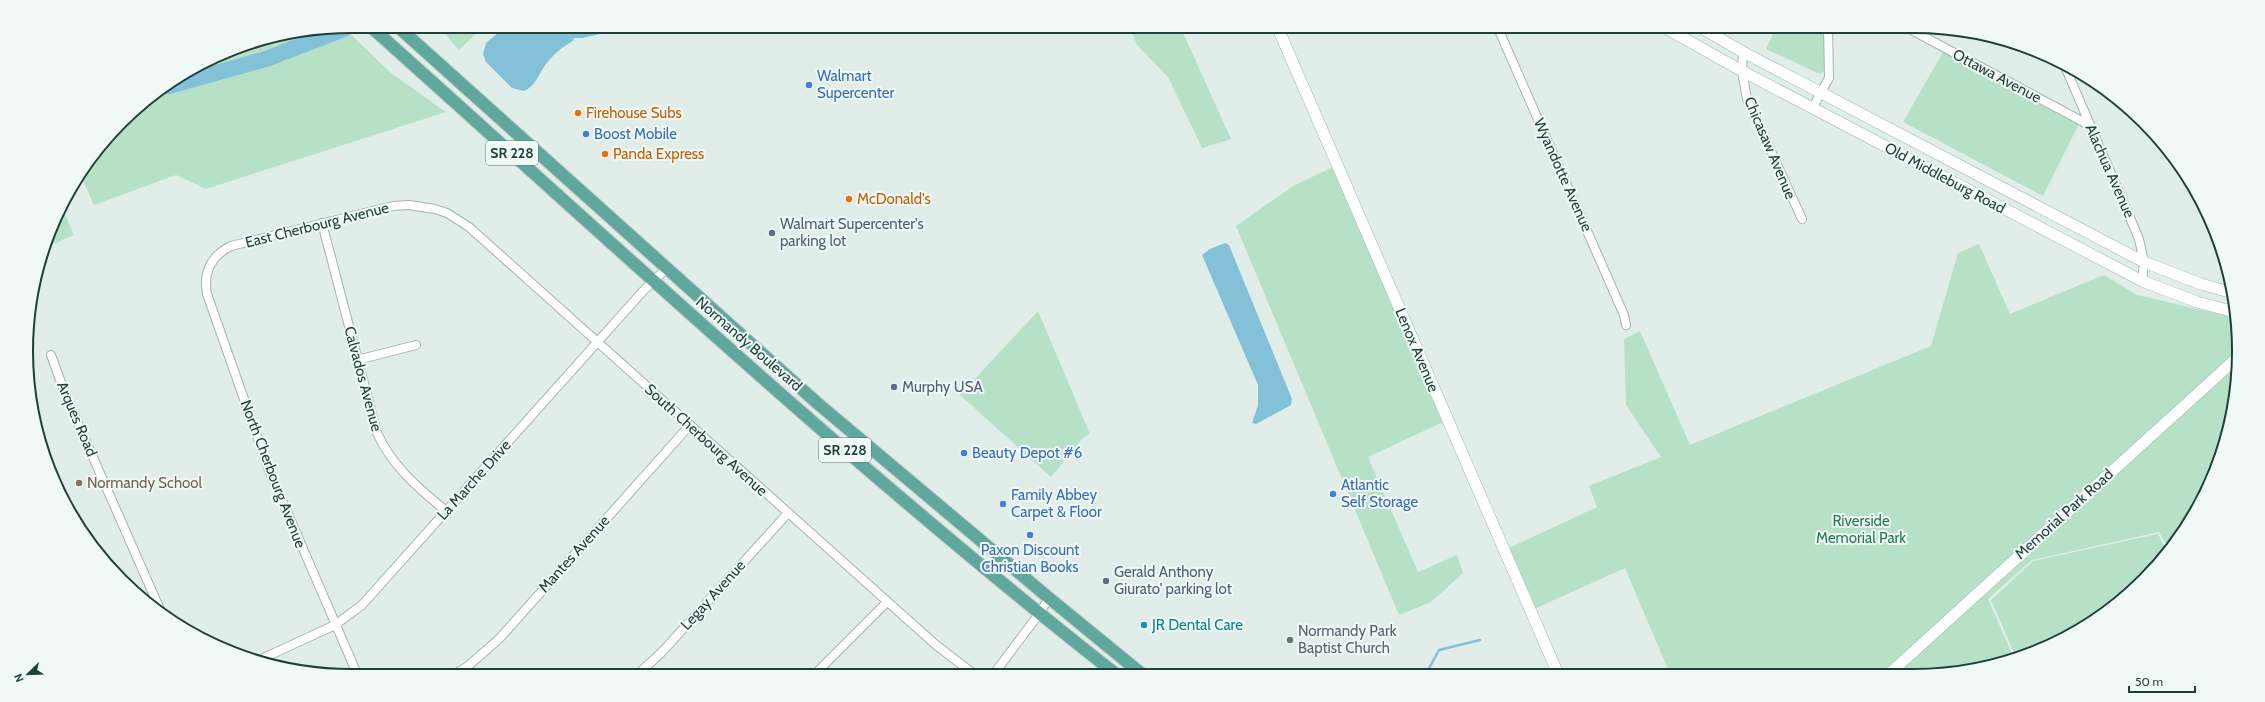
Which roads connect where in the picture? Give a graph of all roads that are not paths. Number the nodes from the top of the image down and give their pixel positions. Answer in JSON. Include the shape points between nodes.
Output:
{"nodes":[{"id":1,"x":378,"y":33,"type":"edge"},
{"id":2,"x":405,"y":33,"type":"edge"},
{"id":3,"x":1280,"y":33,"type":"edge"},
{"id":4,"x":1500,"y":33,"type":"edge"},
{"id":5,"x":1674,"y":33,"type":"edge"},
{"id":6,"x":1710,"y":33,"type":"edge"},
{"id":7,"x":1828,"y":33,"type":"edge"},
{"id":8,"x":1917,"y":33,"type":"edge"},
{"id":9,"x":1743,"y":52,"type":"junction"},
{"id":10,"x":1742,"y":71,"type":"junction"},
{"id":11,"x":2068,"y":73,"type":"edge"},
{"id":12,"x":1822,"y":92,"type":"junction"},
{"id":13,"x":1813,"y":107,"type":"junction"},
{"id":14,"x":2090,"y":126,"type":"junction"},
{"id":15,"x":1993,"y":183,"type":"junction"},
{"id":16,"x":1985,"y":198,"type":"junction"},
{"id":17,"x":435,"y":209,"type":"joint"},
{"id":18,"x":1802,"y":219,"type":"dead end"},
{"id":19,"x":322,"y":223,"type":"junction"},
{"id":20,"x":2144,"y":262,"type":"junction"},
{"id":21,"x":209,"y":267,"type":"joint"},
{"id":22,"x":667,"y":268,"type":"junction"},
{"id":23,"x":654,"y":281,"type":"junction"},
{"id":24,"x":2142,"y":281,"type":"junction"},
{"id":25,"x":2226,"y":291,"type":"edge"},
{"id":26,"x":2229,"y":310,"type":"edge"},
{"id":27,"x":1626,"y":325,"type":"dead end"},
{"id":28,"x":598,"y":342,"type":"junction"},
{"id":29,"x":416,"y":344,"type":"dead end"},
{"id":30,"x":51,"y":355,"type":"dead end"},
{"id":31,"x":357,"y":360,"type":"junction"},
{"id":32,"x":2231,"y":363,"type":"edge"},
{"id":33,"x":690,"y":425,"type":"junction"},
{"id":34,"x":446,"y":511,"type":"junction"},
{"id":35,"x":788,"y":513,"type":"junction"},
{"id":36,"x":1049,"y":598,"type":"junction"},
{"id":37,"x":887,"y":602,"type":"junction"},
{"id":38,"x":157,"y":603,"type":"edge"},
{"id":39,"x":1040,"y":614,"type":"junction"},
{"id":40,"x":335,"y":625,"type":"junction"},
{"id":41,"x":266,"y":657,"type":"edge"},
{"id":42,"x":355,"y":669,"type":"edge"},
{"id":43,"x":462,"y":669,"type":"edge"},
{"id":44,"x":643,"y":669,"type":"edge"},
{"id":45,"x":820,"y":669,"type":"edge"},
{"id":46,"x":967,"y":669,"type":"edge"},
{"id":47,"x":998,"y":669,"type":"edge"},
{"id":48,"x":1109,"y":669,"type":"edge"},
{"id":49,"x":1137,"y":669,"type":"edge"},
{"id":50,"x":1556,"y":669,"type":"edge"},
{"id":51,"x":1894,"y":669,"type":"edge"}],
"edges":[{"from":1,"to":23,"type":"main road","name":"Normandy Boulevard","number":"SR 228"},
{"from":2,"to":22,"type":"main road","name":"Normandy Boulevard","number":"SR 228"},
{"from":3,"to":50,"type":"main road","name":"Lenox Avenue"},
{"from":4,"to":27,"type":"street","name":"Wyandotte Avenue","via":[[1624,315]]},
{"from":5,"to":10,"type":"main road","name":"Old Middleburg Road"},
{"from":6,"to":9,"type":"main road","name":"Old Middleburg Road"},
{"from":7,"to":12,"type":"street","via":[[1829,78]]},
{"from":8,"to":14,"type":"street","name":"Ottawa Avenue"},
{"from":9,"to":10,"type":"street","name":"Chicasaw Avenue"},
{"from":9,"to":12,"type":"main road","name":"Old Middleburg Road"},
{"from":10,"to":13,"type":"main road","name":"Old Middleburg Road"},
{"from":10,"to":18,"type":"street","name":"Chicasaw Avenue","via":[[1747,99]]},
{"from":11,"to":14,"type":"street","name":"Alachua Avenue"},
{"from":12,"to":13,"type":"street"},
{"from":12,"to":15,"type":"main road","name":"Old Middleburg Road"},
{"from":13,"to":16,"type":"main road","name":"Old Middleburg Road"},
{"from":14,"to":20,"type":"street","name":"Alachua Avenue","via":[[2133,222]]},
{"from":15,"to":16,"type":"main road"},
{"from":15,"to":20,"type":"main road","name":"Old Middleburg Road"},
{"from":16,"to":24,"type":"main road","name":"Old Middleburg Road"},
{"from":17,"to":19,"type":"street","name":"East Cherbourg Avenue","via":[[409,205],[393,206]]},
{"from":17,"to":28,"type":"street","name":"South Cherbourg Avenue","via":[[469,227]]},
{"from":19,"to":21,"type":"street","name":"East Cherbourg Avenue","via":[[231,246],[221,251]]},
{"from":19,"to":31,"type":"street","name":"Calvados Avenue"},
{"from":20,"to":24,"type":"street","name":"Alachua Avenue"},
{"from":20,"to":25,"type":"main road","name":"Old Middleburg Road","via":[[2194,282]]},
{"from":21,"to":40,"type":"street","name":"North Cherbourg Avenue","via":[[205,284],[207,294],[246,407],[285,511]]},
{"from":22,"to":23,"type":"street","name":"La Marche Drive"},
{"from":22,"to":36,"type":"main road","name":"Normandy Boulevard","number":"SR 228","via":[[816,402]]},
{"from":23,"to":28,"type":"street","name":"La Marche Drive"},
{"from":23,"to":39,"type":"main road","name":"Normandy Boulevard","number":"SR 228","via":[[871,473]]},
{"from":24,"to":26,"type":"main road","name":"Old Middleburg Road","via":[[2197,302]]},
{"from":28,"to":33,"type":"street","name":"South Cherbourg Avenue"},
{"from":28,"to":34,"type":"street","name":"La Marche Drive"},
{"from":29,"to":31,"type":"street"},
{"from":30,"to":38,"type":"street","name":"Arques Road","via":[[66,396]]},
{"from":31,"to":34,"type":"street","name":"Calvados Avenue","via":[[372,420],[384,448],[406,476]]},
{"from":32,"to":51,"type":"main road","name":"Memorial Park Road"},
{"from":33,"to":35,"type":"street","name":"South Cherbourg Avenue"},
{"from":33,"to":43,"type":"street","name":"Mantes Avenue","via":[[499,639]]},
{"from":34,"to":40,"type":"street","name":"La Marche Drive","via":[[362,605]]},
{"from":35,"to":37,"type":"street","name":"South Cherbourg Avenue"},
{"from":35,"to":44,"type":"street","name":"Legay Avenue"},
{"from":36,"to":39,"type":"street"},
{"from":36,"to":49,"type":"main road","name":"Normandy Boulevard","number":"SR 228"},
{"from":37,"to":45,"type":"street"},
{"from":37,"to":46,"type":"street","name":"South Cherbourg Avenue"},
{"from":39,"to":47,"type":"street"},
{"from":39,"to":48,"type":"main road","name":"Normandy Boulevard","number":"SR 228"},
{"from":40,"to":41,"type":"street","name":"La Marche Drive"},
{"from":40,"to":42,"type":"street","name":"North Cherbourg Avenue"}]}
